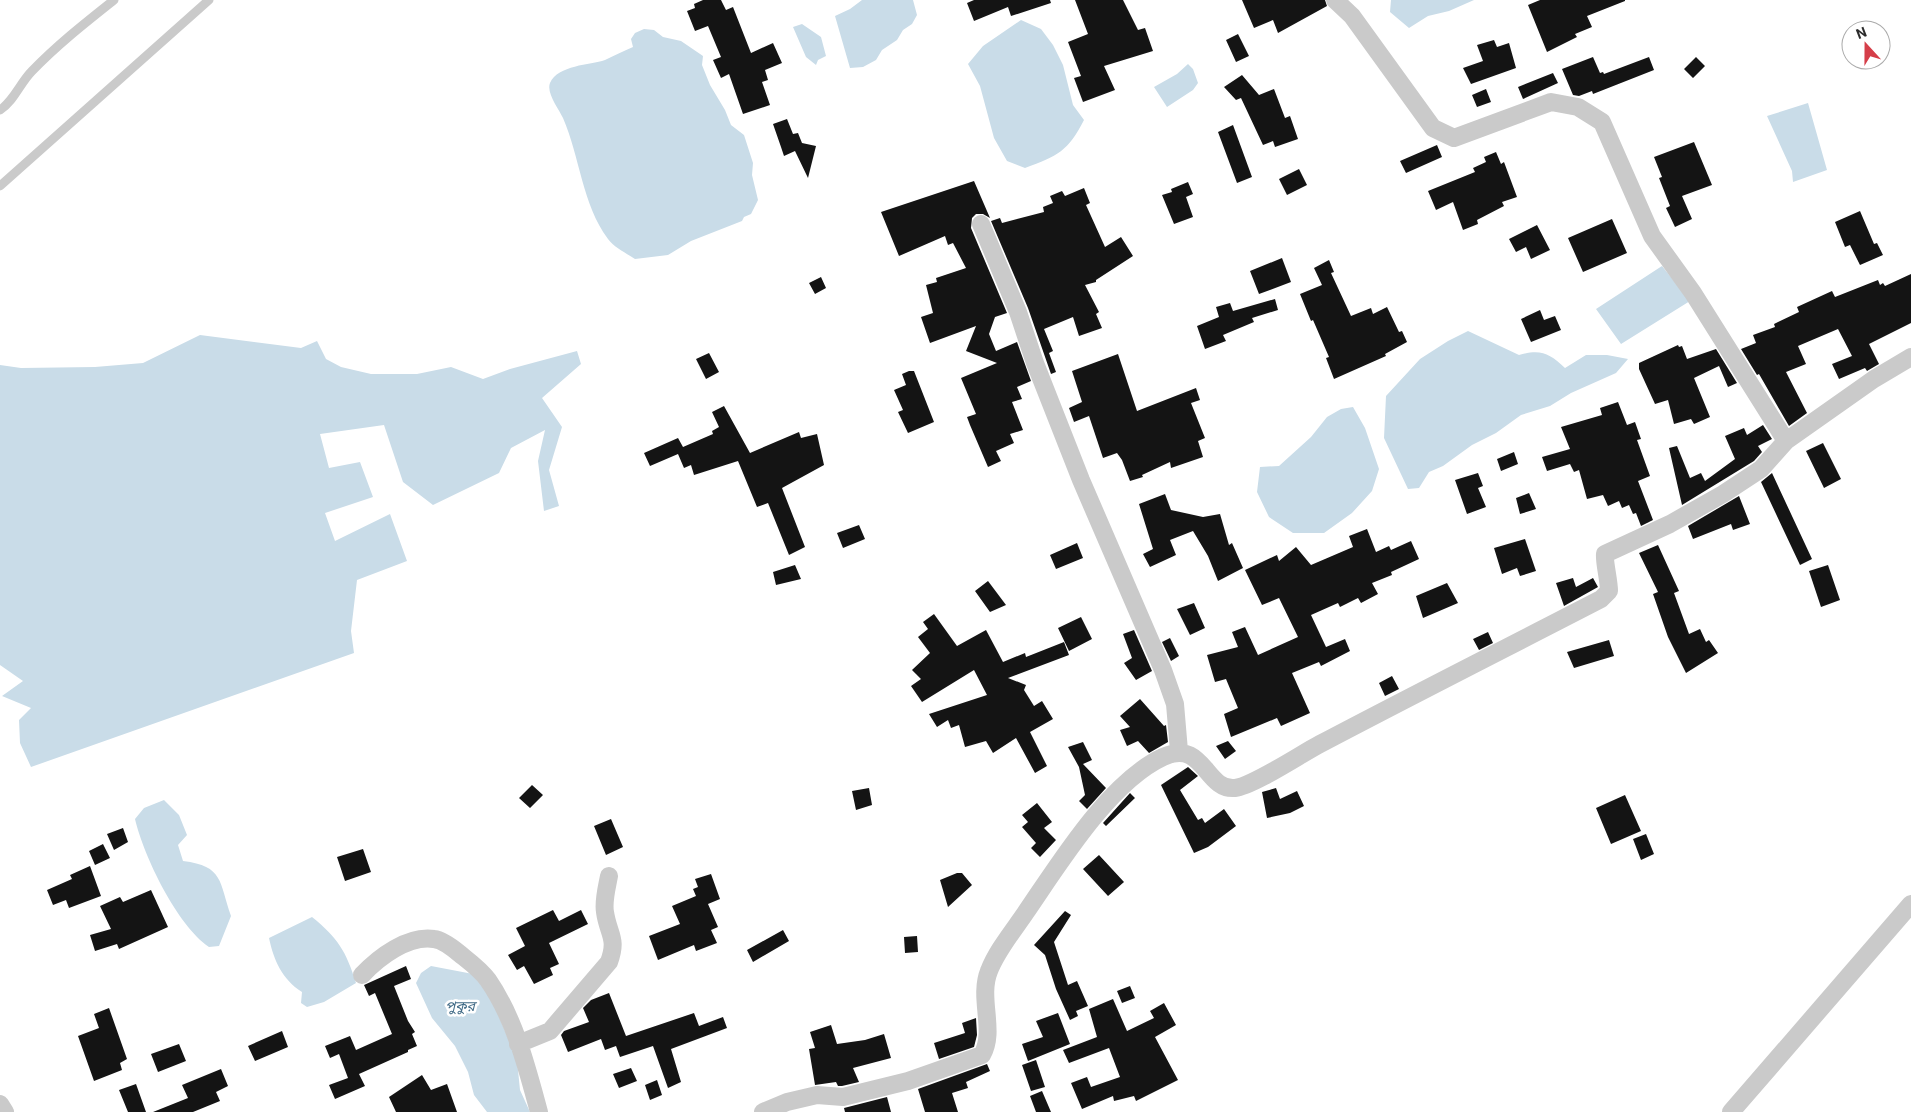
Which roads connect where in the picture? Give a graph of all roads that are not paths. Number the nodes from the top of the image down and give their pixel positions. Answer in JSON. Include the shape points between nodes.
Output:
{"nodes":[{"id":1,"x":114,"y":0,"type":"edge"},
{"id":2,"x":209,"y":0,"type":"edge"},
{"id":3,"x":1335,"y":0,"type":"edge"},
{"id":4,"x":0,"y":110,"type":"edge"},
{"id":5,"x":0,"y":186,"type":"edge"},
{"id":6,"x":982,"y":224,"type":"dead end"},
{"id":7,"x":1911,"y":357,"type":"edge"},
{"id":8,"x":1786,"y":441,"type":"junction"},
{"id":9,"x":1178,"y":751,"type":"junction"},
{"id":10,"x":609,"y":876,"type":"dead end"},
{"id":11,"x":1911,"y":904,"type":"edge"},
{"id":12,"x":362,"y":975,"type":"dead end"},
{"id":13,"x":518,"y":1044,"type":"junction"},
{"id":14,"x":0,"y":1104,"type":"edge"},
{"id":15,"x":5,"y":1112,"type":"edge"},
{"id":16,"x":539,"y":1112,"type":"edge"},
{"id":17,"x":763,"y":1112,"type":"edge"},
{"id":18,"x":1731,"y":1112,"type":"edge"}],
"edges":[{"from":1,"to":4,"type":"lane","via":[[59,44],[25,78]]},
{"from":2,"to":5,"type":"lane"},
{"from":3,"to":8,"type":"street","via":[[1352,16],[1433,128],[1454,138],[1552,102],[1578,106],[1602,122],[1652,236],[1693,293]]},
{"from":6,"to":9,"type":"street","via":[[1081,480],[1175,704]]},
{"from":7,"to":8,"type":"street"},
{"from":8,"to":9,"type":"street","via":[[1761,469],[1723,494],[1670,524],[1605,554],[1609,590],[1602,599],[1248,784],[1224,787],[1192,756]]},
{"from":9,"to":17,"type":"street","via":[[1161,758],[1131,779],[1106,803],[1011,934],[989,971],[984,995],[988,1045],[982,1055],[908,1081],[843,1097],[817,1095]]},
{"from":10,"to":13,"type":"street","via":[[604,911],[613,936],[610,962],[550,1031]]},
{"from":11,"to":18,"type":"street"},
{"from":12,"to":13,"type":"street","via":[[378,958],[420,938],[437,939],[488,979],[502,1003]]},
{"from":13,"to":16,"type":"street"},
{"from":14,"to":15,"type":"street"}]}
